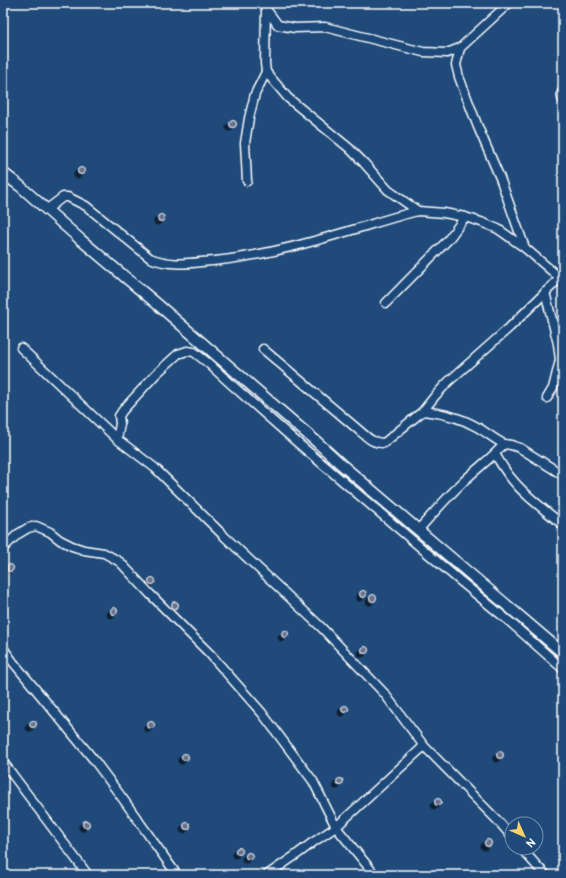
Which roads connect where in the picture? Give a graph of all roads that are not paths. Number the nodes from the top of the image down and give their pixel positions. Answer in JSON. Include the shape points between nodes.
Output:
{"nodes":[{"id":1,"x":509,"y":3,"type":"edge"},
{"id":2,"x":264,"y":6,"type":"edge"},
{"id":3,"x":460,"y":48,"type":"junction"},
{"id":4,"x":266,"y":72,"type":"junction"},
{"id":5,"x":563,"y":90,"type":"edge"},
{"id":6,"x":563,"y":100,"type":"edge"},
{"id":7,"x":3,"y":173,"type":"edge"},
{"id":8,"x":247,"y":181,"type":"dead end"},
{"id":9,"x":46,"y":210,"type":"junction"},
{"id":10,"x":418,"y":211,"type":"junction"},
{"id":11,"x":465,"y":217,"type":"junction"},
{"id":12,"x":526,"y":248,"type":"junction"},
{"id":13,"x":562,"y":276,"type":"edge"},
{"id":14,"x":545,"y":292,"type":"junction"},
{"id":15,"x":386,"y":303,"type":"dead end"},
{"id":16,"x":21,"y":348,"type":"dead end"},
{"id":17,"x":263,"y":349,"type":"dead end"},
{"id":18,"x":547,"y":398,"type":"dead end"},
{"id":19,"x":423,"y":411,"type":"junction"},
{"id":20,"x":117,"y":439,"type":"junction"},
{"id":21,"x":504,"y":444,"type":"junction"},
{"id":22,"x":495,"y":454,"type":"junction"},
{"id":23,"x":563,"y":475,"type":"edge"},
{"id":24,"x":373,"y":491,"type":"junction"},
{"id":25,"x":364,"y":499,"type":"junction"},
{"id":26,"x":563,"y":525,"type":"edge"},
{"id":27,"x":418,"y":530,"type":"junction"},
{"id":28,"x":3,"y":548,"type":"edge"},
{"id":29,"x":3,"y":648,"type":"edge"},
{"id":30,"x":563,"y":654,"type":"edge"},
{"id":31,"x":563,"y":669,"type":"edge"},
{"id":32,"x":424,"y":746,"type":"junction"},
{"id":33,"x":3,"y":762,"type":"edge"},
{"id":34,"x":336,"y":826,"type":"junction"},
{"id":35,"x":504,"y":828,"type":"edge"},
{"id":36,"x":528,"y":856,"type":"edge"},
{"id":37,"x":88,"y":875,"type":"edge"},
{"id":38,"x":177,"y":875,"type":"edge"},
{"id":39,"x":267,"y":875,"type":"edge"},
{"id":40,"x":375,"y":875,"type":"edge"},
{"id":41,"x":546,"y":875,"type":"edge"}],
"edges":[{"from":1,"to":3,"type":"street"},
{"from":2,"to":3,"type":"street","via":[[278,25],[295,28],[325,27],[423,52],[447,52]]},
{"from":2,"to":4,"type":"street"},
{"from":3,"to":12,"type":"street","via":[[456,65],[459,77]]},
{"from":4,"to":8,"type":"street","via":[[255,94],[248,118],[244,143]]},
{"from":4,"to":10,"type":"street","via":[[288,98],[364,162],[388,190]]},
{"from":5,"to":6,"type":"street"},
{"from":7,"to":9,"type":"street"},
{"from":9,"to":10,"type":"street","via":[[63,197],[68,197],[86,206],[150,258],[159,262],[182,263],[220,261],[264,254]]},
{"from":9,"to":24,"type":"street"},
{"from":10,"to":11,"type":"street"},
{"from":11,"to":12,"type":"street","via":[[498,229]]},
{"from":11,"to":15,"type":"street","via":[[448,240]]},
{"from":12,"to":13,"type":"street"},
{"from":13,"to":14,"type":"street"},
{"from":14,"to":18,"type":"street","via":[[560,360],[553,388]]},
{"from":14,"to":19,"type":"street","via":[[448,382]]},
{"from":16,"to":20,"type":"street"},
{"from":17,"to":19,"type":"street","via":[[377,443],[384,443]]},
{"from":19,"to":21,"type":"street","via":[[442,413],[459,419],[476,426]]},
{"from":20,"to":25,"type":"street","via":[[119,416],[123,410],[178,354],[194,352]]},
{"from":20,"to":32,"type":"street","via":[[155,468],[321,627],[384,693]]},
{"from":21,"to":22,"type":"street"},
{"from":21,"to":23,"type":"street","via":[[520,448]]},
{"from":22,"to":26,"type":"street","via":[[518,486]]},
{"from":22,"to":27,"type":"street","via":[[462,483]]},
{"from":24,"to":25,"type":"street"},
{"from":24,"to":27,"type":"street"},
{"from":25,"to":31,"type":"street"},
{"from":27,"to":30,"type":"street"},
{"from":28,"to":34,"type":"street","via":[[18,534],[36,526],[72,546],[104,553],[120,562],[210,654],[262,714],[313,781]]},
{"from":29,"to":38,"type":"street","via":[[94,760]]},
{"from":32,"to":34,"type":"street"},
{"from":32,"to":35,"type":"street"},
{"from":33,"to":37,"type":"street"},
{"from":34,"to":39,"type":"street"},
{"from":34,"to":40,"type":"street"},
{"from":36,"to":41,"type":"street"}]}
